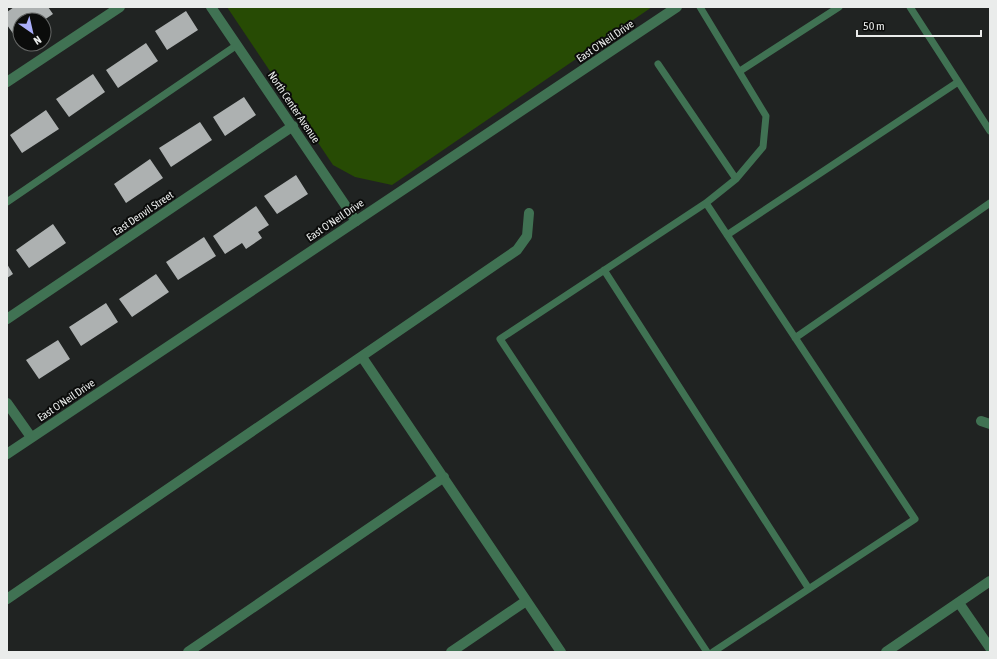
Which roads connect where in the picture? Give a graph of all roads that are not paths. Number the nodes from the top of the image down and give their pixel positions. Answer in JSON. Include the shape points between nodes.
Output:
{"nodes":[{"id":1,"x":120,"y":7,"type":"edge"},
{"id":2,"x":211,"y":7,"type":"edge"},
{"id":3,"x":677,"y":7,"type":"edge"},
{"id":4,"x":700,"y":7,"type":"edge"},
{"id":5,"x":839,"y":7,"type":"edge"},
{"id":6,"x":910,"y":7,"type":"edge"},
{"id":7,"x":237,"y":45,"type":"junction"},
{"id":8,"x":658,"y":64,"type":"dead end"},
{"id":9,"x":740,"y":71,"type":"junction"},
{"id":10,"x":7,"y":82,"type":"edge"},
{"id":11,"x":958,"y":82,"type":"junction"},
{"id":12,"x":293,"y":126,"type":"junction"},
{"id":13,"x":990,"y":131,"type":"edge"},
{"id":14,"x":736,"y":179,"type":"junction"},
{"id":15,"x":7,"y":202,"type":"edge"},
{"id":16,"x":706,"y":203,"type":"junction"},
{"id":17,"x":990,"y":204,"type":"edge"},
{"id":18,"x":529,"y":213,"type":"dead end"},
{"id":19,"x":356,"y":221,"type":"junction"},
{"id":20,"x":727,"y":235,"type":"junction"},
{"id":21,"x":604,"y":270,"type":"junction"},
{"id":22,"x":7,"y":319,"type":"edge"},
{"id":23,"x":795,"y":338,"type":"junction"},
{"id":24,"x":362,"y":357,"type":"junction"},
{"id":25,"x":7,"y":403,"type":"edge"},
{"id":26,"x":31,"y":437,"type":"junction"},
{"id":27,"x":7,"y":454,"type":"edge"},
{"id":28,"x":444,"y":478,"type":"junction"},
{"id":29,"x":990,"y":581,"type":"edge"},
{"id":30,"x":809,"y":589,"type":"junction"},
{"id":31,"x":7,"y":599,"type":"edge"},
{"id":32,"x":526,"y":601,"type":"junction"},
{"id":33,"x":959,"y":603,"type":"junction"},
{"id":34,"x":990,"y":648,"type":"edge"},
{"id":35,"x":188,"y":652,"type":"edge"},
{"id":36,"x":451,"y":652,"type":"edge"},
{"id":37,"x":561,"y":652,"type":"edge"},
{"id":38,"x":707,"y":652,"type":"edge"},
{"id":39,"x":713,"y":652,"type":"edge"},
{"id":40,"x":886,"y":652,"type":"edge"}],
"edges":[{"from":1,"to":10,"type":"street"},
{"from":2,"to":7,"type":"street","name":"North Center Avenue"},
{"from":3,"to":19,"type":"street","name":"East O'Neil Drive"},
{"from":4,"to":9,"type":"lane"},
{"from":5,"to":9,"type":"lane"},
{"from":6,"to":11,"type":"lane"},
{"from":7,"to":12,"type":"street","name":"North Center Avenue"},
{"from":7,"to":15,"type":"lane"},
{"from":8,"to":14,"type":"lane"},
{"from":9,"to":14,"type":"lane","via":[[766,116],[763,147]]},
{"from":11,"to":13,"type":"lane"},
{"from":11,"to":20,"type":"lane"},
{"from":12,"to":19,"type":"street","name":"North Center Avenue"},
{"from":12,"to":22,"type":"street","name":"East Denvil Street"},
{"from":14,"to":16,"type":"lane"},
{"from":16,"to":20,"type":"lane"},
{"from":16,"to":21,"type":"lane"},
{"from":17,"to":23,"type":"lane"},
{"from":18,"to":24,"type":"street","via":[[527,236],[517,250]]},
{"from":19,"to":26,"type":"street","name":"East O'Neil Drive"},
{"from":20,"to":23,"type":"lane"},
{"from":21,"to":30,"type":"lane"},
{"from":21,"to":38,"type":"lane","via":[[500,339]]},
{"from":23,"to":30,"type":"lane","via":[[915,519]]},
{"from":24,"to":28,"type":"street"},
{"from":24,"to":31,"type":"street"},
{"from":25,"to":26,"type":"street"},
{"from":26,"to":27,"type":"street","name":"East O'Neil Drive"},
{"from":28,"to":32,"type":"street"},
{"from":28,"to":35,"type":"street"},
{"from":29,"to":33,"type":"street"},
{"from":30,"to":39,"type":"lane"},
{"from":32,"to":36,"type":"street"},
{"from":32,"to":37,"type":"street"},
{"from":33,"to":34,"type":"street"},
{"from":33,"to":40,"type":"street"}]}
